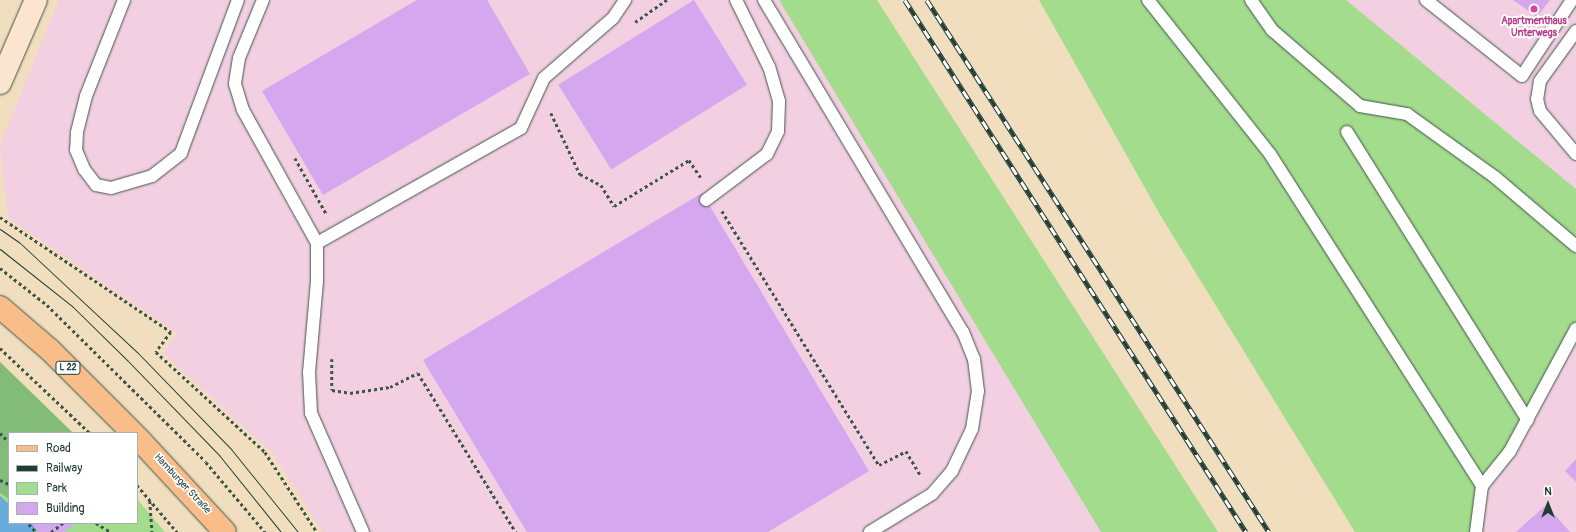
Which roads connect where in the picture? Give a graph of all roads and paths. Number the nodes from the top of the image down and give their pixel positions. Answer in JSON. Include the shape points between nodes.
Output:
{"nodes":[{"id":1,"x":36,"y":0,"type":"edge"},
{"id":2,"x":124,"y":0,"type":"edge"},
{"id":3,"x":238,"y":0,"type":"edge"},
{"id":4,"x":263,"y":0,"type":"edge"},
{"id":5,"x":625,"y":0,"type":"edge"},
{"id":6,"x":736,"y":0,"type":"edge"},
{"id":7,"x":764,"y":0,"type":"edge"},
{"id":8,"x":1148,"y":0,"type":"edge"},
{"id":9,"x":1251,"y":0,"type":"edge"},
{"id":10,"x":1426,"y":0,"type":"edge"},
{"id":11,"x":1572,"y":0,"type":"edge"},
{"id":12,"x":1576,"y":31,"type":"edge"},
{"id":13,"x":0,"y":83,"type":"edge"},
{"id":14,"x":551,"y":104,"type":"dead end"},
{"id":15,"x":1347,"y":132,"type":"dead end"},
{"id":16,"x":290,"y":150,"type":"dead end"},
{"id":17,"x":1576,"y":154,"type":"edge"},
{"id":18,"x":709,"y":198,"type":"junction"},
{"id":19,"x":0,"y":217,"type":"edge"},
{"id":20,"x":333,"y":234,"type":"junction"},
{"id":21,"x":317,"y":243,"type":"junction"},
{"id":22,"x":1576,"y":246,"type":"edge"},
{"id":23,"x":0,"y":268,"type":"edge"},
{"id":24,"x":0,"y":307,"type":"edge"},
{"id":25,"x":1576,"y":330,"type":"edge"},
{"id":26,"x":0,"y":348,"type":"edge"},
{"id":27,"x":332,"y":351,"type":"dead end"},
{"id":28,"x":1528,"y":420,"type":"junction"},
{"id":29,"x":89,"y":432,"type":"edge"},
{"id":30,"x":132,"y":432,"type":"edge"},
{"id":31,"x":0,"y":433,"type":"edge"},
{"id":32,"x":138,"y":438,"type":"edge"},
{"id":33,"x":8,"y":441,"type":"edge"},
{"id":34,"x":906,"y":451,"type":"dead end"},
{"id":35,"x":138,"y":486,"type":"edge"},
{"id":36,"x":1482,"y":486,"type":"junction"},
{"id":37,"x":150,"y":501,"type":"junction"},
{"id":38,"x":29,"y":524,"type":"dead end"},
{"id":39,"x":62,"y":524,"type":"edge"},
{"id":40,"x":98,"y":524,"type":"edge"},
{"id":41,"x":36,"y":532,"type":"edge"},
{"id":42,"x":51,"y":532,"type":"edge"},
{"id":43,"x":111,"y":532,"type":"edge"},
{"id":44,"x":152,"y":532,"type":"edge"},
{"id":45,"x":177,"y":532,"type":"edge"},
{"id":46,"x":225,"y":532,"type":"edge"},
{"id":47,"x":265,"y":532,"type":"edge"},
{"id":48,"x":317,"y":532,"type":"edge"},
{"id":49,"x":362,"y":532,"type":"edge"},
{"id":50,"x":516,"y":532,"type":"edge"},
{"id":51,"x":870,"y":532,"type":"edge"},
{"id":52,"x":1476,"y":532,"type":"edge"}],
"edges":[{"from":1,"to":13,"type":"street"},
{"from":2,"to":3,"type":"lane","via":[[86,96],[77,133],[76,150],[84,169],[96,185],[111,188],[152,176],[181,153]]},
{"from":4,"to":21,"type":"lane","via":[[238,58],[235,84],[243,110]]},
{"from":5,"to":20,"type":"lane","via":[[613,18],[544,78],[521,128]]},
{"from":6,"to":18,"type":"lane","via":[[769,67],[779,101],[778,131],[768,154]]},
{"from":7,"to":51,"type":"lane","via":[[963,332],[974,359],[978,391],[972,429],[952,471],[932,494]]},
{"from":8,"to":36,"type":"lane","via":[[1270,154]]},
{"from":9,"to":22,"type":"lane","via":[[1272,30],[1360,106],[1408,114],[1496,178]]},
{"from":10,"to":11,"type":"lane","via":[[1522,76]]},
{"from":12,"to":17,"type":"lane","via":[[1540,81],[1537,99],[1540,111]]},
{"from":14,"to":18,"type":"path","via":[[552,118],[580,174],[601,185],[614,206],[689,160]]},
{"from":15,"to":28,"type":"lane"},
{"from":16,"to":20,"type":"path","via":[[325,209]]},
{"from":18,"to":34,"type":"path","via":[[878,465]]},
{"from":19,"to":48,"type":"path","via":[[171,332],[156,352],[265,452]]},
{"from":20,"to":21,"type":"lane"},
{"from":21,"to":49,"type":"lane","via":[[317,281],[308,372],[311,413]]},
{"from":23,"to":47,"type":"path","via":[[47,305],[206,462]]},
{"from":24,"to":30,"type":"main road","number":"L 22","via":[[50,350]]},
{"from":25,"to":28,"type":"lane"},
{"from":26,"to":29,"type":"path"},
{"from":27,"to":50,"type":"path","via":[[332,390],[350,393],[390,387],[418,373]]},
{"from":28,"to":36,"type":"lane"},
{"from":31,"to":33,"type":"path"},
{"from":32,"to":46,"type":"main road","name":"Hamburger Straße"},
{"from":35,"to":37,"type":"path"},
{"from":36,"to":52,"type":"lane"},
{"from":37,"to":44,"type":"path"},
{"from":37,"to":45,"type":"path"},
{"from":38,"to":41,"type":"path"},
{"from":39,"to":42,"type":"path"},
{"from":40,"to":43,"type":"path"}]}
